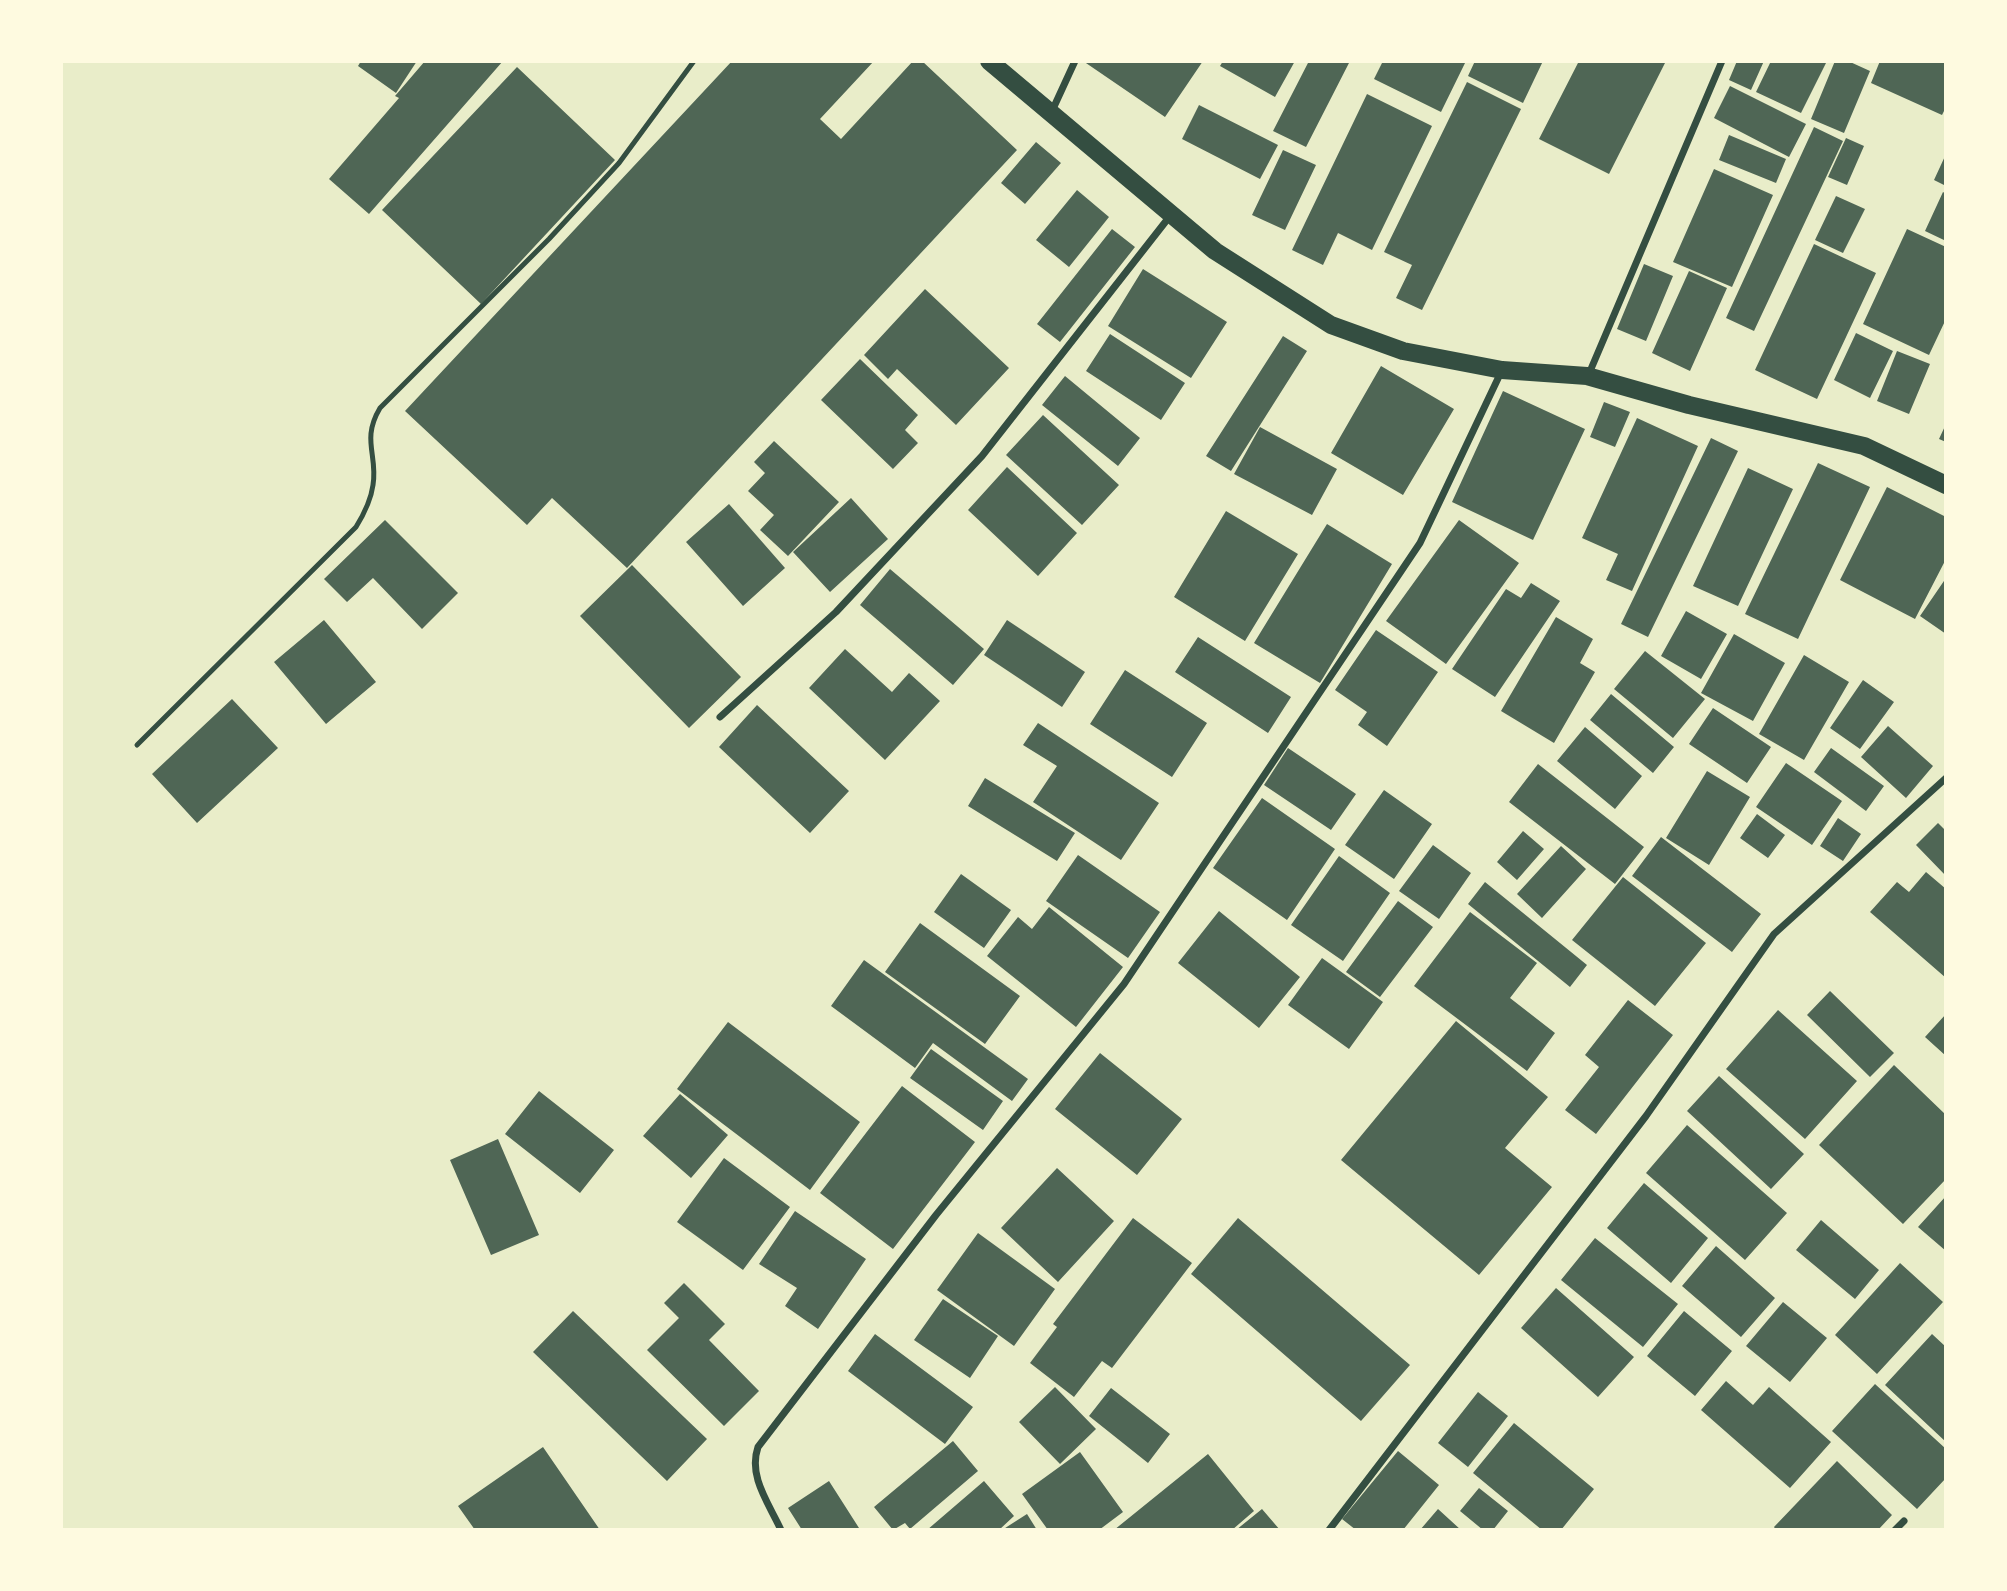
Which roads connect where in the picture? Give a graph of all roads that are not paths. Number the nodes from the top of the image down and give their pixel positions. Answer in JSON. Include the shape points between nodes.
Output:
{"nodes":[{"id":1,"x":694,"y":61,"type":"edge"},
{"id":2,"x":989,"y":61,"type":"edge"},
{"id":3,"x":1075,"y":61,"type":"edge"},
{"id":4,"x":1723,"y":61,"type":"edge"},
{"id":5,"x":1052,"y":112,"type":"junction"},
{"id":6,"x":1171,"y":216,"type":"junction"},
{"id":7,"x":1502,"y":370,"type":"junction"},
{"id":8,"x":1587,"y":376,"type":"junction"},
{"id":9,"x":1946,"y":485,"type":"edge"},
{"id":10,"x":720,"y":718,"type":"dead end"},
{"id":11,"x":137,"y":745,"type":"dead end"},
{"id":12,"x":1946,"y":778,"type":"edge"},
{"id":13,"x":1904,"y":1521,"type":"dead end"},
{"id":14,"x":781,"y":1530,"type":"edge"},
{"id":15,"x":1329,"y":1530,"type":"edge"},
{"id":16,"x":1895,"y":1530,"type":"edge"}],
"edges":[{"from":1,"to":11,"type":"lane","via":[[619,163],[380,408],[369,435],[374,483],[356,527]]},
{"from":2,"to":5,"type":"main road"},
{"from":3,"to":5,"type":"street"},
{"from":4,"to":8,"type":"street"},
{"from":5,"to":6,"type":"main road"},
{"from":6,"to":7,"type":"main road","via":[[1215,251],[1331,325],[1403,351]]},
{"from":6,"to":10,"type":"street","via":[[982,456],[836,612]]},
{"from":7,"to":8,"type":"main road"},
{"from":7,"to":14,"type":"street","via":[[1420,543],[1124,984],[936,1214],[758,1447],[755,1476]]},
{"from":8,"to":9,"type":"main road","via":[[1864,446]]},
{"from":12,"to":15,"type":"street","via":[[1774,934],[1646,1116]]},
{"from":13,"to":16,"type":"street"}]}
